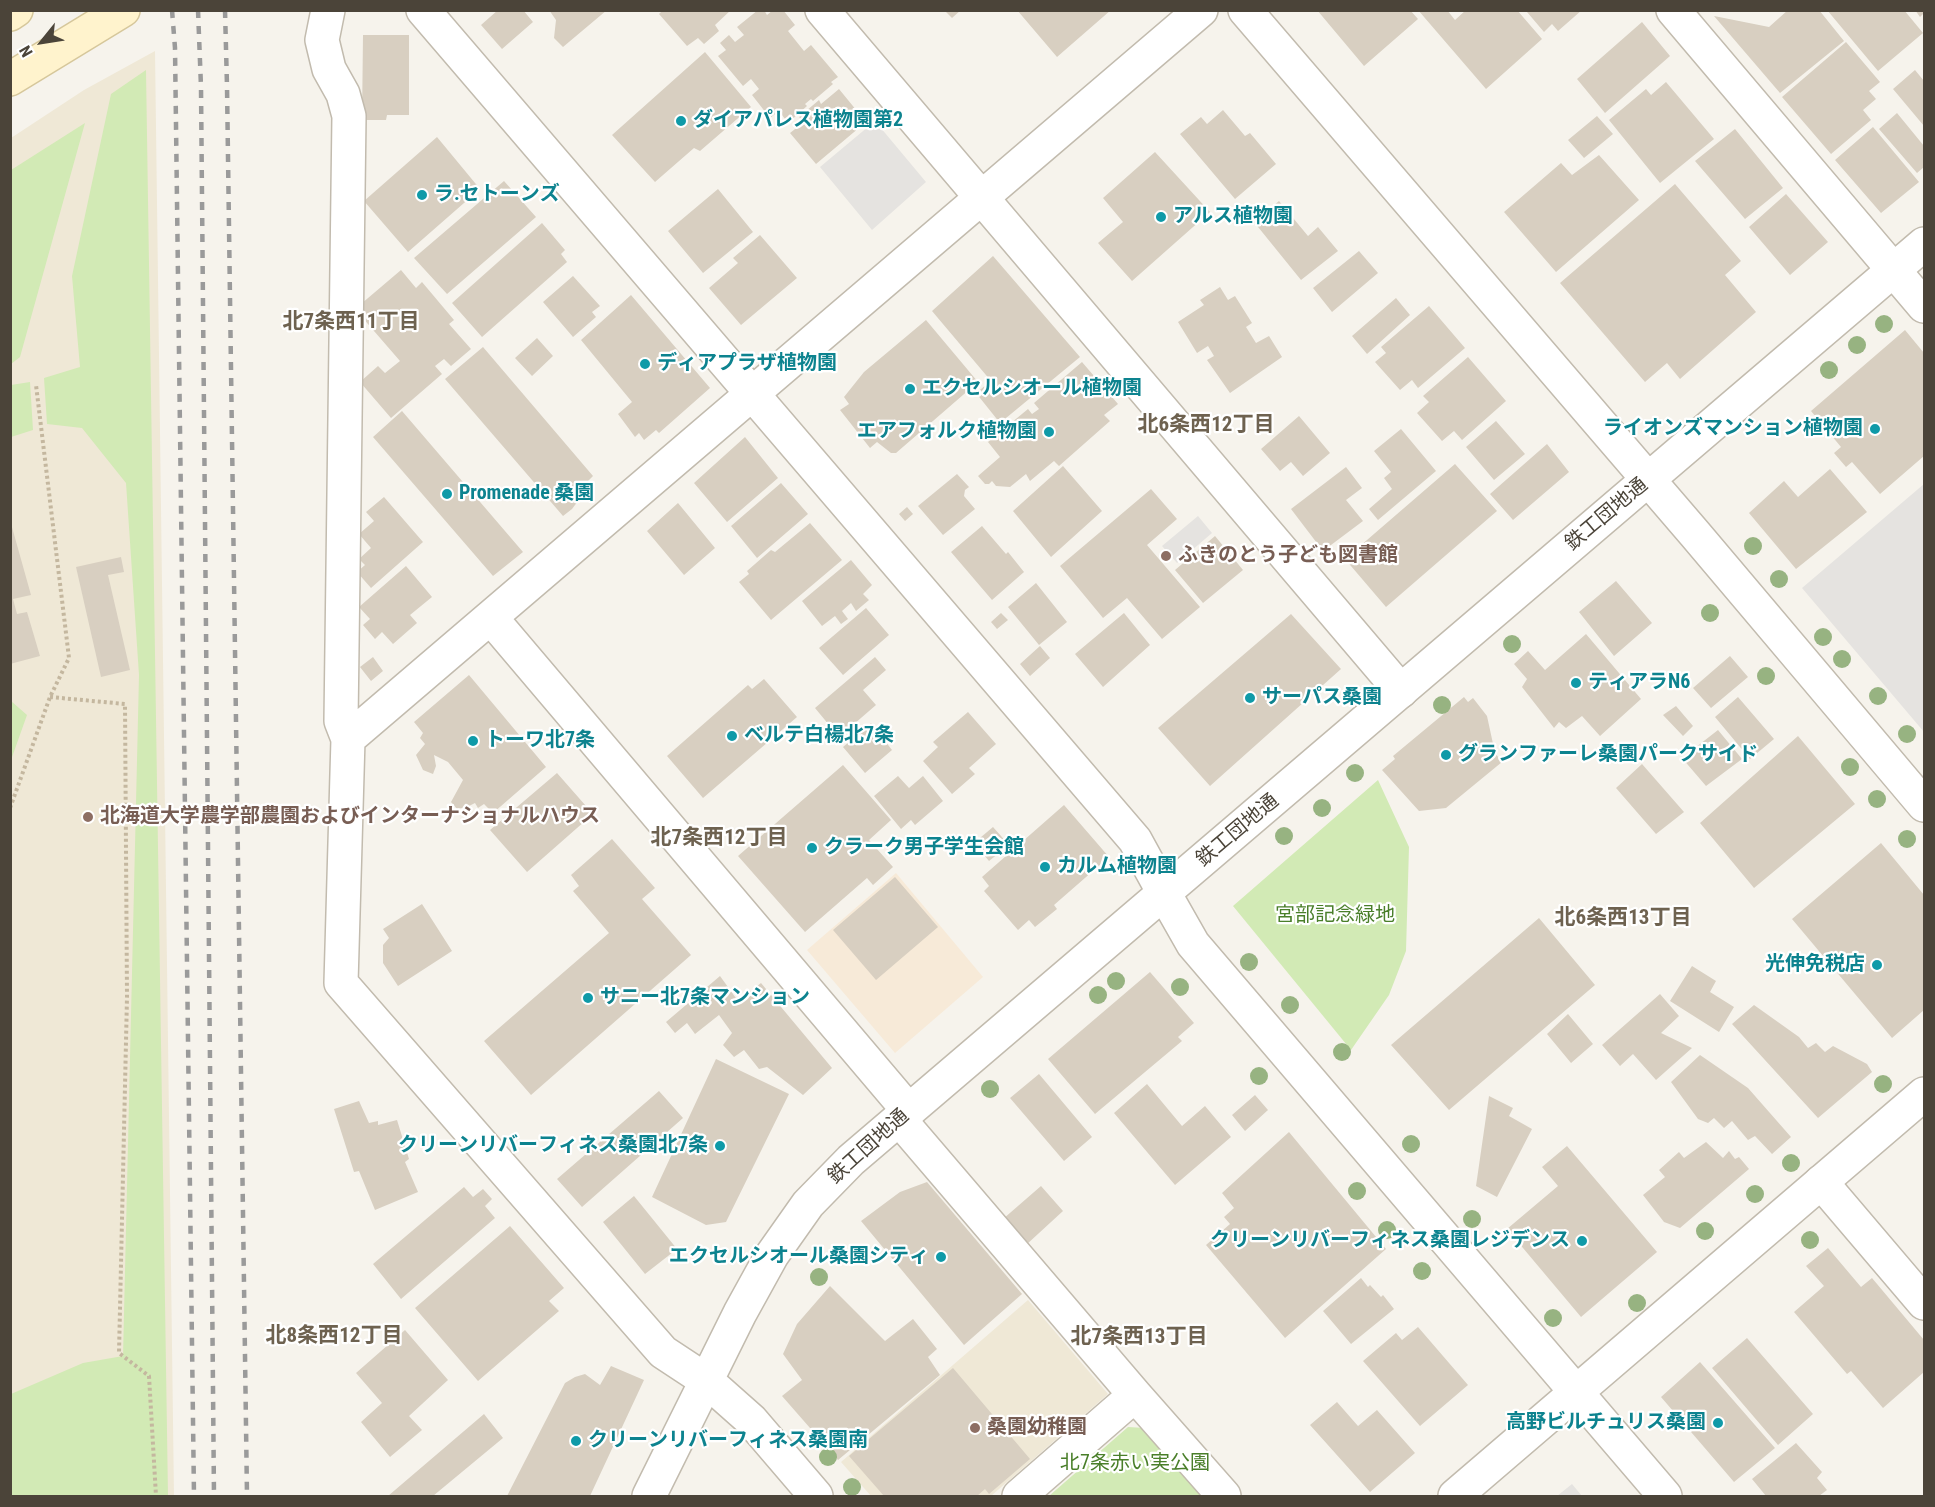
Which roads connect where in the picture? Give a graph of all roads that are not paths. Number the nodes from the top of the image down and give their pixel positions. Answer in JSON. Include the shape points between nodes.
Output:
{"nodes":[{"id":1,"x":16,"y":10,"type":"edge"},
{"id":2,"x":123,"y":10,"type":"edge"},
{"id":3,"x":328,"y":10,"type":"edge"},
{"id":4,"x":423,"y":10,"type":"edge"},
{"id":5,"x":822,"y":10,"type":"edge"},
{"id":6,"x":1201,"y":10,"type":"edge"},
{"id":7,"x":1245,"y":10,"type":"edge"},
{"id":8,"x":1673,"y":10,"type":"edge"},
{"id":9,"x":10,"y":14,"type":"edge"},
{"id":10,"x":10,"y":79,"type":"edge"},
{"id":11,"x":982,"y":198,"type":"junction"},
{"id":12,"x":1924,"y":244,"type":"edge"},
{"id":13,"x":1894,"y":270,"type":"junction"},
{"id":14,"x":1924,"y":306,"type":"edge"},
{"id":15,"x":754,"y":394,"type":"junction"},
{"id":16,"x":1648,"y":480,"type":"junction"},
{"id":17,"x":491,"y":618,"type":"junction"},
{"id":18,"x":1401,"y":691,"type":"junction"},
{"id":19,"x":348,"y":739,"type":"junction"},
{"id":20,"x":1924,"y":805,"type":"edge"},
{"id":21,"x":1164,"y":893,"type":"junction"},
{"id":22,"x":1924,"y":1094,"type":"edge"},
{"id":23,"x":904,"y":1115,"type":"junction"},
{"id":24,"x":1821,"y":1182,"type":"junction"},
{"id":25,"x":1924,"y":1303,"type":"edge"},
{"id":26,"x":707,"y":1381,"type":"junction"},
{"id":27,"x":1576,"y":1392,"type":"junction"},
{"id":28,"x":1135,"y":1395,"type":"junction"},
{"id":29,"x":649,"y":1497,"type":"edge"},
{"id":30,"x":816,"y":1497,"type":"edge"},
{"id":31,"x":1019,"y":1497,"type":"edge"},
{"id":32,"x":1224,"y":1497,"type":"edge"},
{"id":33,"x":1455,"y":1497,"type":"edge"},
{"id":34,"x":1665,"y":1497,"type":"edge"}],
"edges":[{"from":1,"to":9,"type":"main road"},
{"from":2,"to":10,"type":"main road"},
{"from":3,"to":19,"type":"street","via":[[322,40],[329,69],[343,94],[349,116],[341,721]]},
{"from":4,"to":15,"type":"street"},
{"from":5,"to":11,"type":"street"},
{"from":6,"to":11,"type":"street"},
{"from":7,"to":16,"type":"street"},
{"from":8,"to":13,"type":"street"},
{"from":11,"to":15,"type":"street"},
{"from":11,"to":18,"type":"street"},
{"from":12,"to":13,"type":"street","name":"鉄工団地通"},
{"from":13,"to":14,"type":"street"},
{"from":13,"to":16,"type":"street","name":"鉄工団地通"},
{"from":15,"to":17,"type":"street"},
{"from":15,"to":21,"type":"street","via":[[1135,840]]},
{"from":16,"to":18,"type":"street","name":"鉄工団地通"},
{"from":16,"to":20,"type":"street"},
{"from":17,"to":19,"type":"street"},
{"from":17,"to":23,"type":"street"},
{"from":18,"to":21,"type":"street","name":"鉄工団地通"},
{"from":19,"to":26,"type":"street","via":[[341,983],[663,1352]]},
{"from":21,"to":23,"type":"street","name":"鉄工団地通"},
{"from":21,"to":27,"type":"street","via":[[1193,944]]},
{"from":22,"to":24,"type":"street"},
{"from":23,"to":26,"type":"street","name":"鉄工団地通","via":[[851,1160],[808,1204],[772,1255]]},
{"from":23,"to":28,"type":"street"},
{"from":24,"to":25,"type":"street"},
{"from":24,"to":27,"type":"street"},
{"from":26,"to":29,"type":"street","name":"鉄工団地通"},
{"from":26,"to":30,"type":"street","via":[[751,1420]]},
{"from":27,"to":33,"type":"street"},
{"from":27,"to":34,"type":"street"},
{"from":28,"to":31,"type":"street"},
{"from":28,"to":32,"type":"street"}]}
